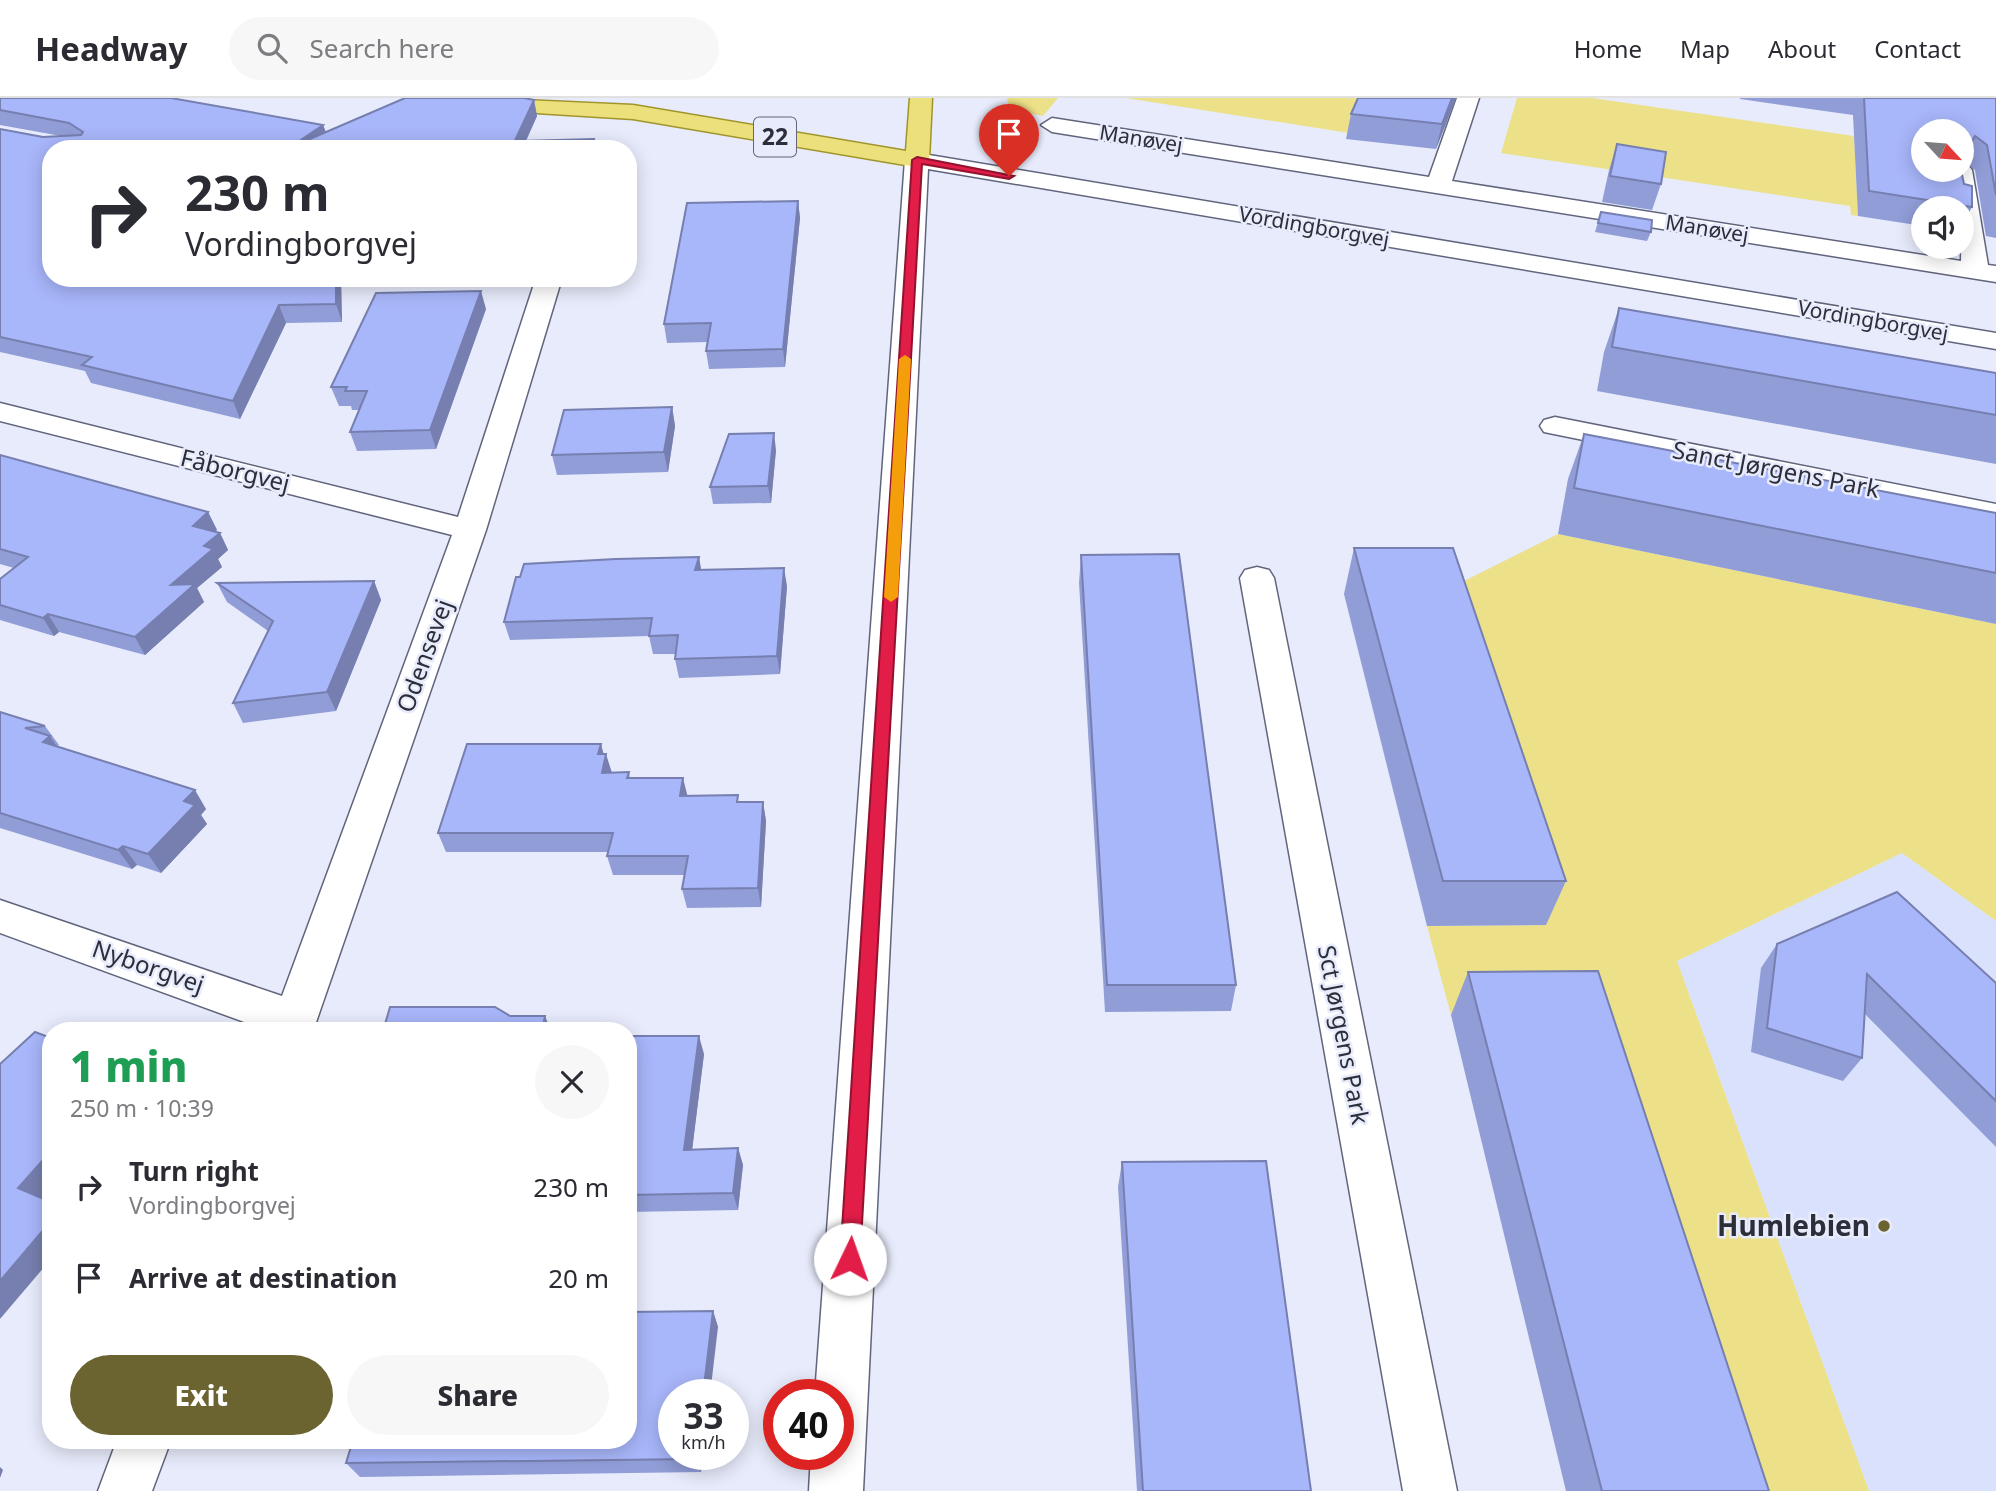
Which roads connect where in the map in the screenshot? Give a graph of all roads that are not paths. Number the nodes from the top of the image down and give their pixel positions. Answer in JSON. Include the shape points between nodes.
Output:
{"nodes":[{"id":1,"x":490,"y":98,"type":"edge"},
{"id":2,"x":589,"y":98,"type":"edge"},
{"id":3,"x":921,"y":98,"type":"edge"},
{"id":4,"x":1468,"y":98,"type":"edge"},
{"id":5,"x":632,"y":112,"type":"junction"},
{"id":6,"x":1052,"y":125,"type":"dead end"},
{"id":7,"x":917,"y":160,"type":"junction"},
{"id":8,"x":1962,"y":182,"type":"edge"},
{"id":9,"x":1437,"y":186,"type":"junction"},
{"id":10,"x":1986,"y":273,"type":"edge"},
{"id":11,"x":546,"y":287,"type":"edge"},
{"id":12,"x":1996,"y":341,"type":"edge"},
{"id":13,"x":0,"y":412,"type":"edge"},
{"id":14,"x":1555,"y":426,"type":"dead end"},
{"id":15,"x":1996,"y":513,"type":"edge"},
{"id":16,"x":470,"y":530,"type":"junction"},
{"id":17,"x":1257,"y":578,"type":"dead end"},
{"id":18,"x":0,"y":916,"type":"edge"},
{"id":19,"x":285,"y":1022,"type":"edge"},
{"id":20,"x":294,"y":1022,"type":"edge"},
{"id":21,"x":843,"y":1379,"type":"edge"},
{"id":22,"x":141,"y":1449,"type":"edge"},
{"id":23,"x":837,"y":1470,"type":"edge"},
{"id":24,"x":125,"y":1491,"type":"edge"},
{"id":25,"x":836,"y":1491,"type":"edge"},
{"id":26,"x":1430,"y":1491,"type":"edge"}],
"edges":[{"from":1,"to":5,"type":"main road","name":"Vordingborgvej","number":"22"},
{"from":2,"to":5,"type":"main road","name":"Vordingborgvej","number":"22"},
{"from":3,"to":7,"type":"main road"},
{"from":4,"to":9,"type":"street"},
{"from":5,"to":7,"type":"main road","name":"Vordingborgvej","number":"22"},
{"from":6,"to":9,"type":"street","name":"Manøvej"},
{"from":7,"to":12,"type":"street","name":"Vordingborgvej"},
{"from":7,"to":21,"type":"street"},
{"from":8,"to":10,"type":"street","name":"Manøvej"},
{"from":9,"to":10,"type":"street","name":"Manøvej"},
{"from":11,"to":16,"type":"street","name":"Odensevej"},
{"from":13,"to":16,"type":"street","name":"Fåborgvej"},
{"from":14,"to":15,"type":"street","name":"Sanct Jørgens Park"},
{"from":16,"to":20,"type":"street","name":"Odensevej"},
{"from":17,"to":26,"type":"street","name":"Sct Jørgens Park"},
{"from":18,"to":19,"type":"street","name":"Nyborgvej"},
{"from":22,"to":24,"type":"street"},
{"from":23,"to":25,"type":"street"}]}
